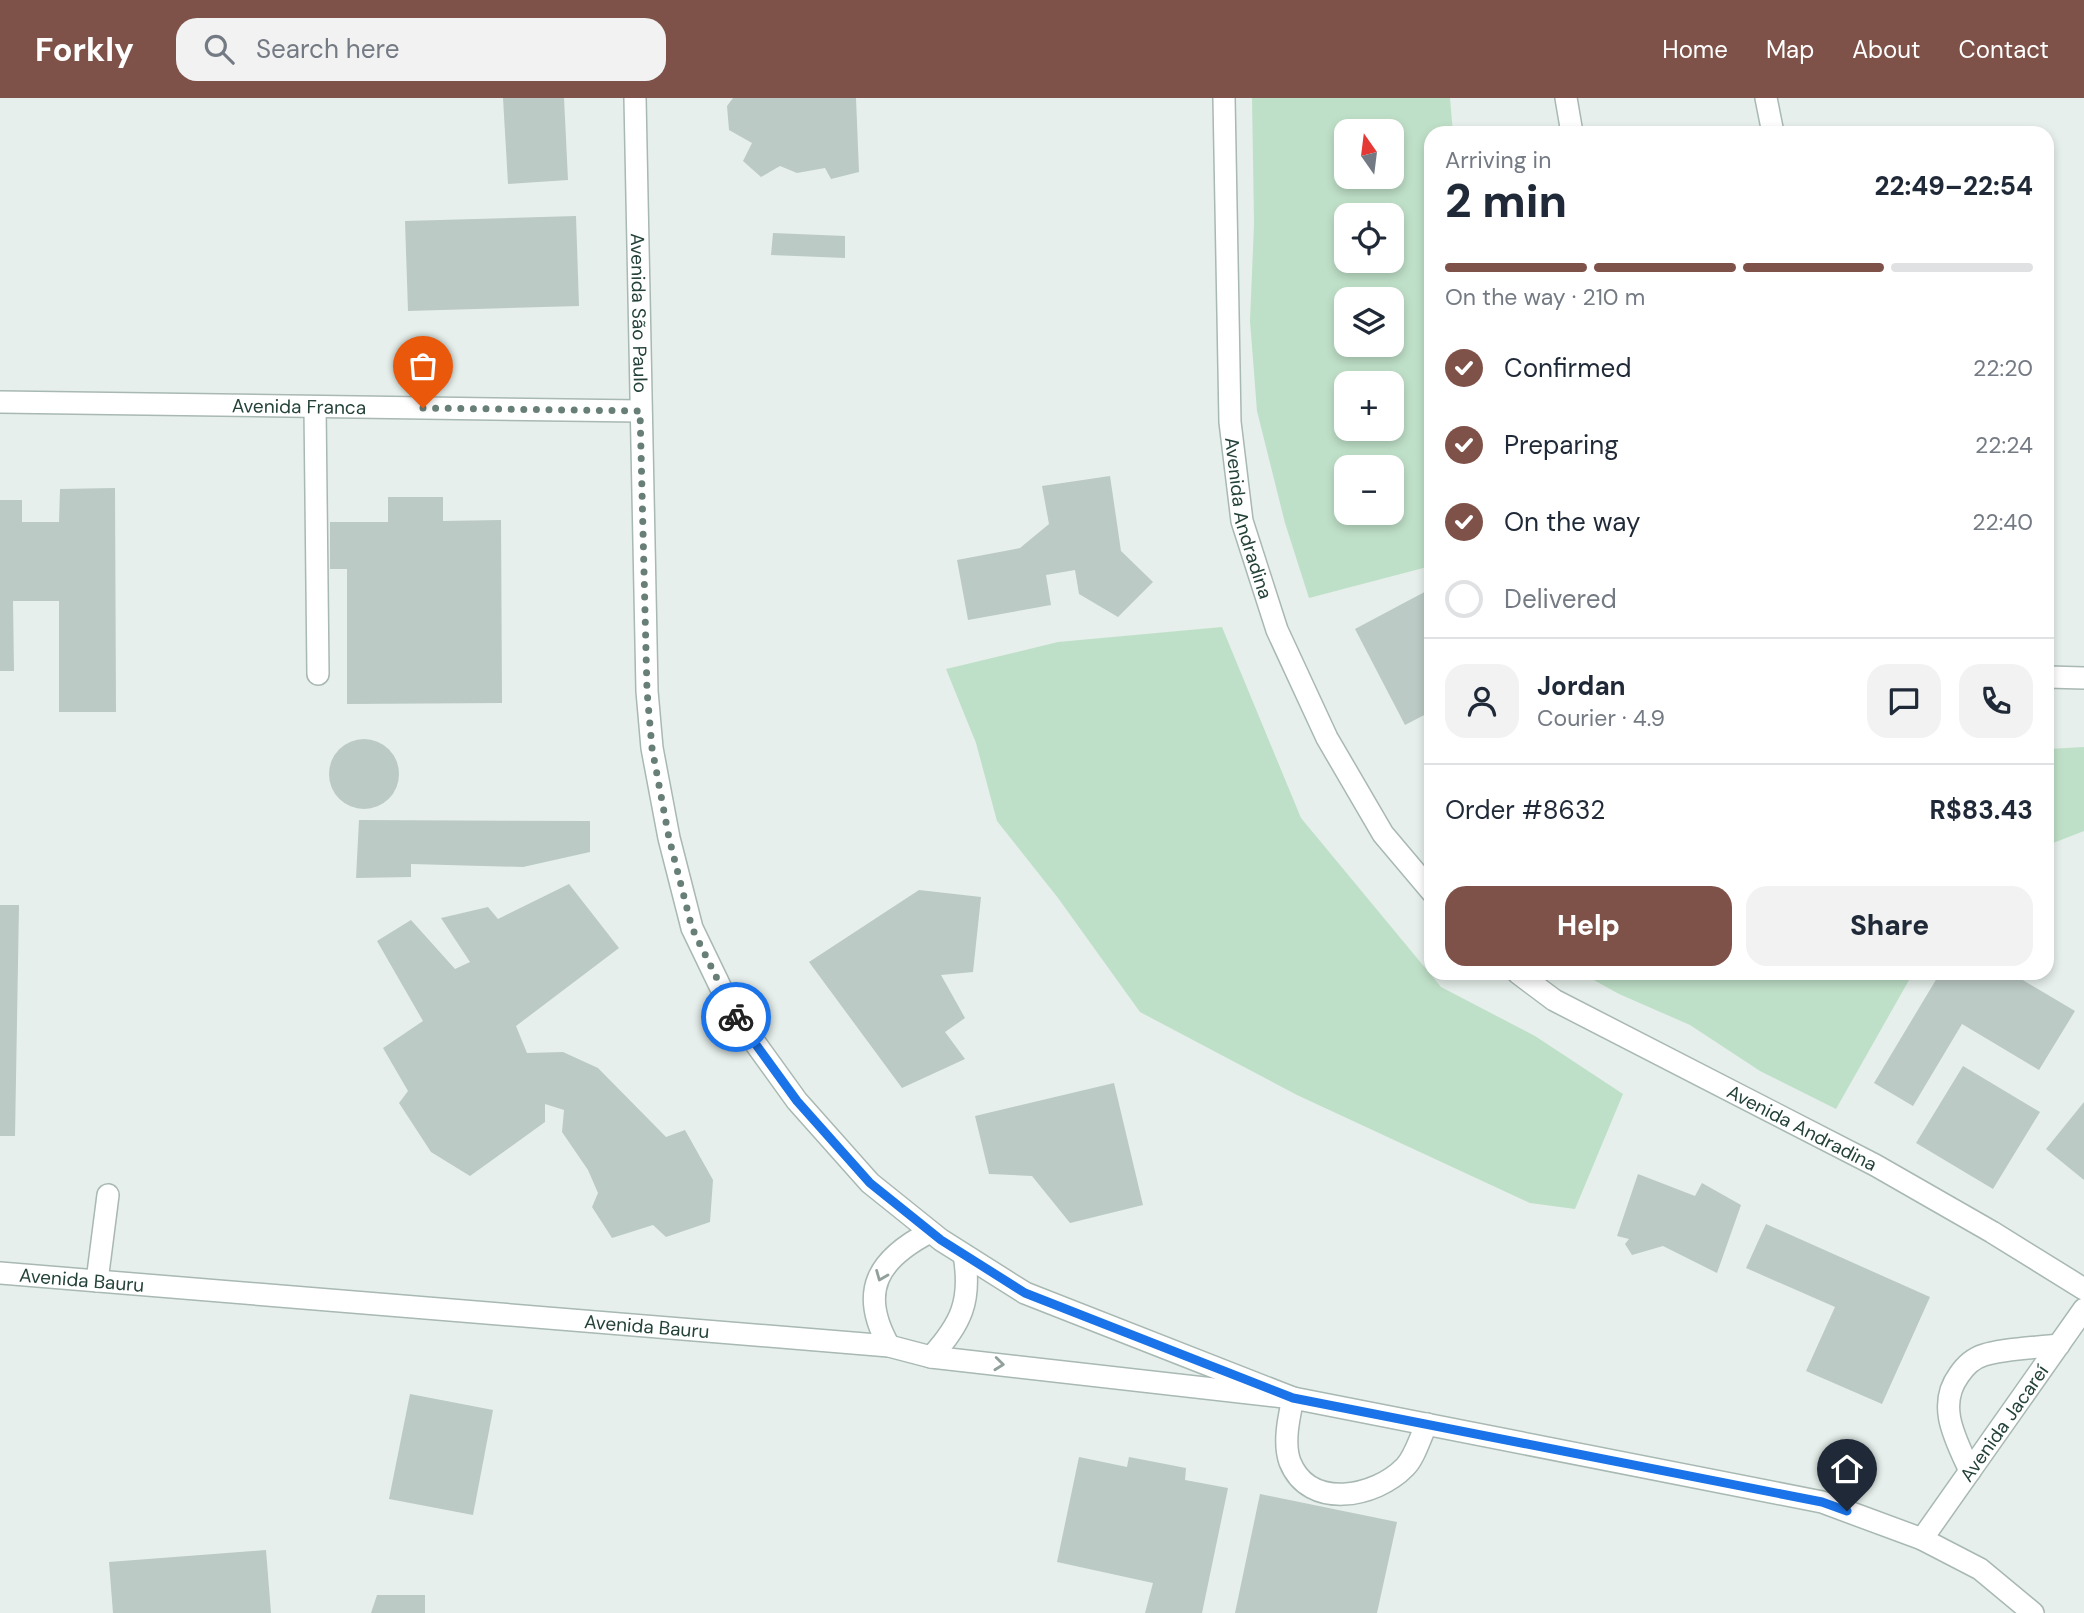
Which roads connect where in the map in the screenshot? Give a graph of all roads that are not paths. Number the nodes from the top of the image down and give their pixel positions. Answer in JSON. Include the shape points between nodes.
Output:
{"nodes":[{"id":1,"x":635,"y":98,"type":"edge"},
{"id":2,"x":1224,"y":98,"type":"edge"},
{"id":3,"x":1566,"y":98,"type":"edge"},
{"id":4,"x":1766,"y":98,"type":"edge"},
{"id":5,"x":1571,"y":126,"type":"edge"},
{"id":6,"x":1772,"y":126,"type":"edge"},
{"id":7,"x":0,"y":402,"type":"edge"},
{"id":8,"x":314,"y":407,"type":"junction"},
{"id":9,"x":640,"y":411,"type":"junction"},
{"id":10,"x":318,"y":674,"type":"dead end"},
{"id":11,"x":2054,"y":677,"type":"edge"},
{"id":12,"x":2084,"y":678,"type":"edge"},
{"id":13,"x":1424,"y":883,"type":"edge"},
{"id":14,"x":1527,"y":980,"type":"edge"},
{"id":15,"x":107,"y":1195,"type":"dead end"},
{"id":16,"x":930,"y":1232,"type":"junction"},
{"id":17,"x":964,"y":1255,"type":"junction"},
{"id":18,"x":0,"y":1273,"type":"edge"},
{"id":19,"x":97,"y":1281,"type":"junction"},
{"id":20,"x":2084,"y":1289,"type":"edge"},
{"id":21,"x":2084,"y":1309,"type":"edge"},
{"id":22,"x":2059,"y":1345,"type":"junction"},
{"id":23,"x":889,"y":1346,"type":"junction"},
{"id":24,"x":931,"y":1357,"type":"junction"},
{"id":25,"x":1293,"y":1398,"type":"junction"},
{"id":26,"x":1427,"y":1424,"type":"junction"},
{"id":27,"x":1970,"y":1471,"type":"junction"},
{"id":28,"x":1922,"y":1539,"type":"junction"},
{"id":29,"x":2033,"y":1613,"type":"edge"}],
"edges":[{"from":1,"to":9,"type":"street","name":"Avenida São Paulo"},
{"from":2,"to":13,"type":"street","name":"Avenida Andradina","via":[[1230,422],[1242,521],[1277,630],[1327,738],[1383,834]]},
{"from":3,"to":5,"type":"street"},
{"from":4,"to":6,"type":"street"},
{"from":7,"to":8,"type":"street","name":"Avenida Franca"},
{"from":8,"to":9,"type":"street","name":"Avenida Franca"},
{"from":8,"to":10,"type":"street"},
{"from":9,"to":16,"type":"street","name":"Avenida São Paulo","via":[[652,748],[692,928],[732,1011],[797,1101],[870,1183]]},
{"from":11,"to":12,"type":"street"},
{"from":14,"to":20,"type":"street","name":"Avenida Andradina","via":[[1554,1000],[1875,1165]]},
{"from":15,"to":19,"type":"street"},
{"from":16,"to":17,"type":"street","name":"Avenida São Paulo"},
{"from":16,"to":23,"type":"street","one_way":true,"via":[[905,1245],[886,1264],[877,1282],[874,1306],[878,1328]]},
{"from":17,"to":24,"type":"street","via":[[966,1301],[956,1326]]},
{"from":17,"to":25,"type":"street","name":"Avenida São Paulo","via":[[1025,1293]]},
{"from":18,"to":19,"type":"street","name":"Avenida Bauru"},
{"from":19,"to":23,"type":"street","name":"Avenida Bauru"},
{"from":21,"to":22,"type":"street","name":"Avenida Jacareí"},
{"from":22,"to":27,"type":"street","name":"Avenida Jacareí"},
{"from":22,"to":27,"type":"street","via":[[1982,1355],[1955,1380],[1947,1400],[1949,1418]]},
{"from":23,"to":24,"type":"street","name":"Avenida Bauru"},
{"from":24,"to":25,"type":"street","name":"Avenida Bauru","one_way":true},
{"from":25,"to":26,"type":"street","name":"Avenida São Paulo"},
{"from":25,"to":26,"type":"street","via":[[1289,1459],[1299,1480],[1322,1494],[1356,1493],[1385,1483],[1406,1466]]},
{"from":26,"to":28,"type":"street","name":"Avenida São Paulo","via":[[1822,1502]]},
{"from":27,"to":28,"type":"street","name":"Avenida Jacareí"},
{"from":28,"to":29,"type":"street","name":"Avenida São Paulo","via":[[1980,1569]]}]}
